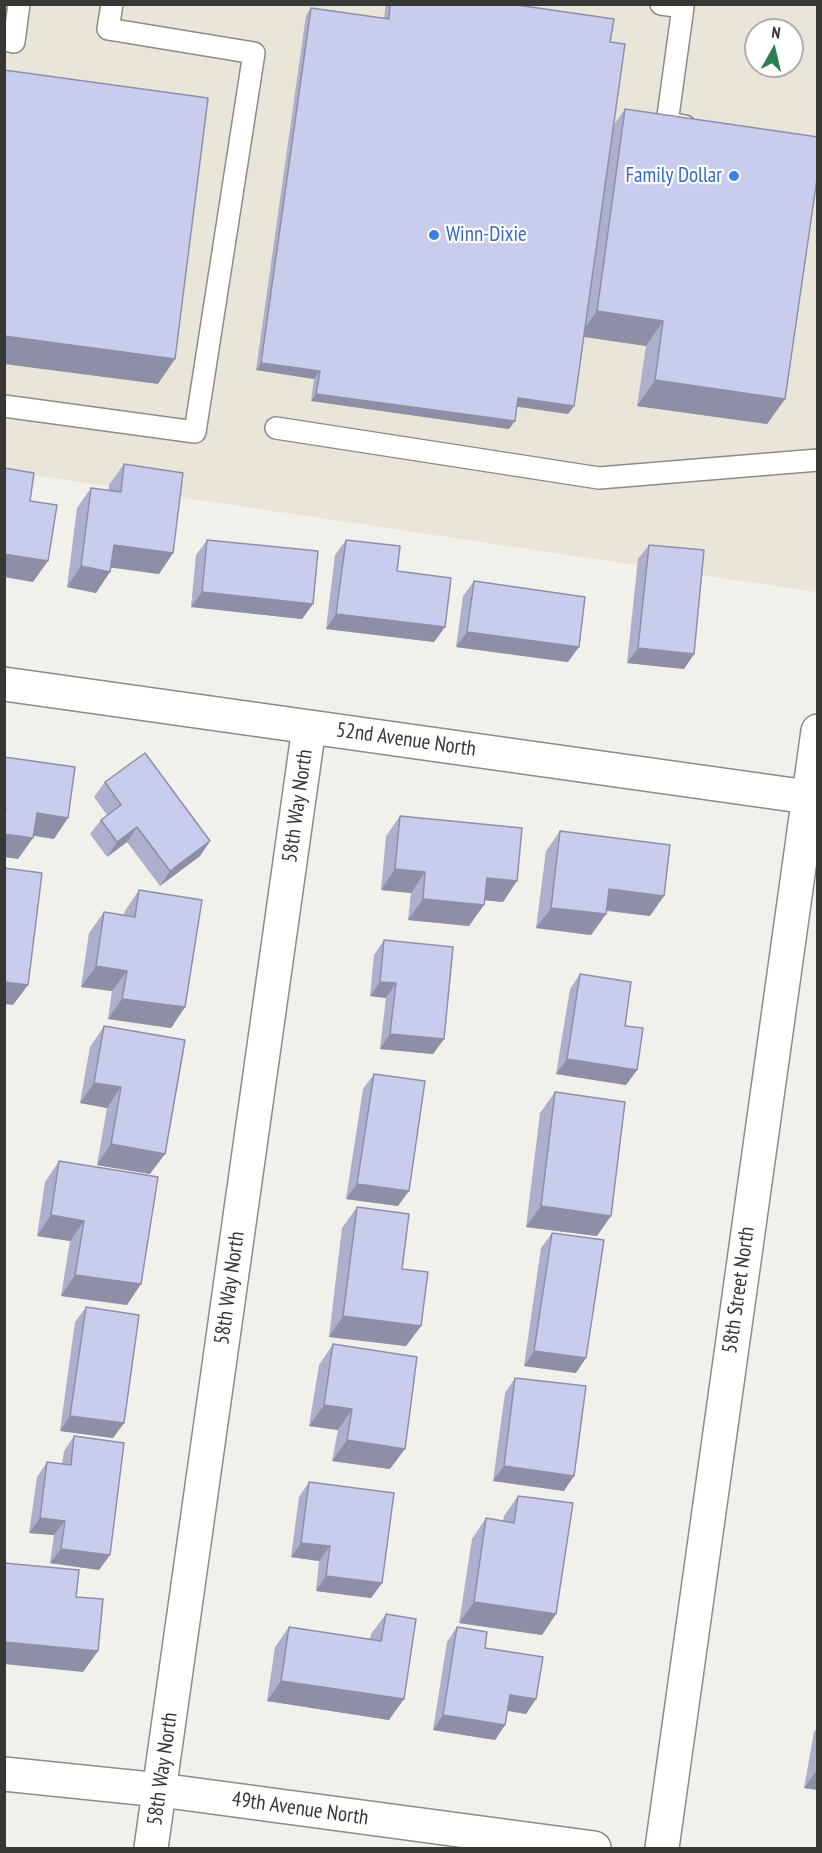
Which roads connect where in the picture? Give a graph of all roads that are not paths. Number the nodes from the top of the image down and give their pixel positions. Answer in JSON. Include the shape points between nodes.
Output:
{"nodes":[{"id":1,"x":20,"y":4,"type":"edge"},
{"id":2,"x":112,"y":4,"type":"edge"},
{"id":3,"x":661,"y":4,"type":"edge"},
{"id":4,"x":4,"y":40,"type":"edge"},
{"id":5,"x":701,"y":128,"type":"edge"},
{"id":6,"x":4,"y":406,"type":"edge"},
{"id":7,"x":276,"y":428,"type":"dead end"},
{"id":8,"x":818,"y":460,"type":"edge"},
{"id":9,"x":4,"y":684,"type":"edge"},
{"id":10,"x":309,"y":727,"type":"junction"},
{"id":11,"x":818,"y":731,"type":"edge"},
{"id":12,"x":808,"y":797,"type":"junction"},
{"id":13,"x":4,"y":1774,"type":"edge"},
{"id":14,"x":160,"y":1790,"type":"junction"},
{"id":15,"x":152,"y":1848,"type":"edge"},
{"id":16,"x":594,"y":1848,"type":"edge"},
{"id":17,"x":662,"y":1848,"type":"edge"}],
"edges":[{"from":1,"to":4,"type":"lane","via":[[14,42]]},
{"from":2,"to":6,"type":"lane","via":[[108,30],[254,53],[195,432]]},
{"from":3,"to":5,"type":"lane","via":[[683,7],[667,123]]},
{"from":7,"to":8,"type":"lane","via":[[599,478]]},
{"from":9,"to":10,"type":"street","name":"52nd Avenue North"},
{"from":10,"to":12,"type":"street","name":"52nd Avenue North"},
{"from":10,"to":14,"type":"street","name":"58th Way North"},
{"from":11,"to":12,"type":"street","name":"58th Street North"},
{"from":12,"to":17,"type":"street","name":"58th Street North"},
{"from":13,"to":14,"type":"street","name":"49th Avenue North"},
{"from":14,"to":15,"type":"street","name":"58th Way North"},
{"from":14,"to":16,"type":"street","name":"49th Avenue North"}]}
